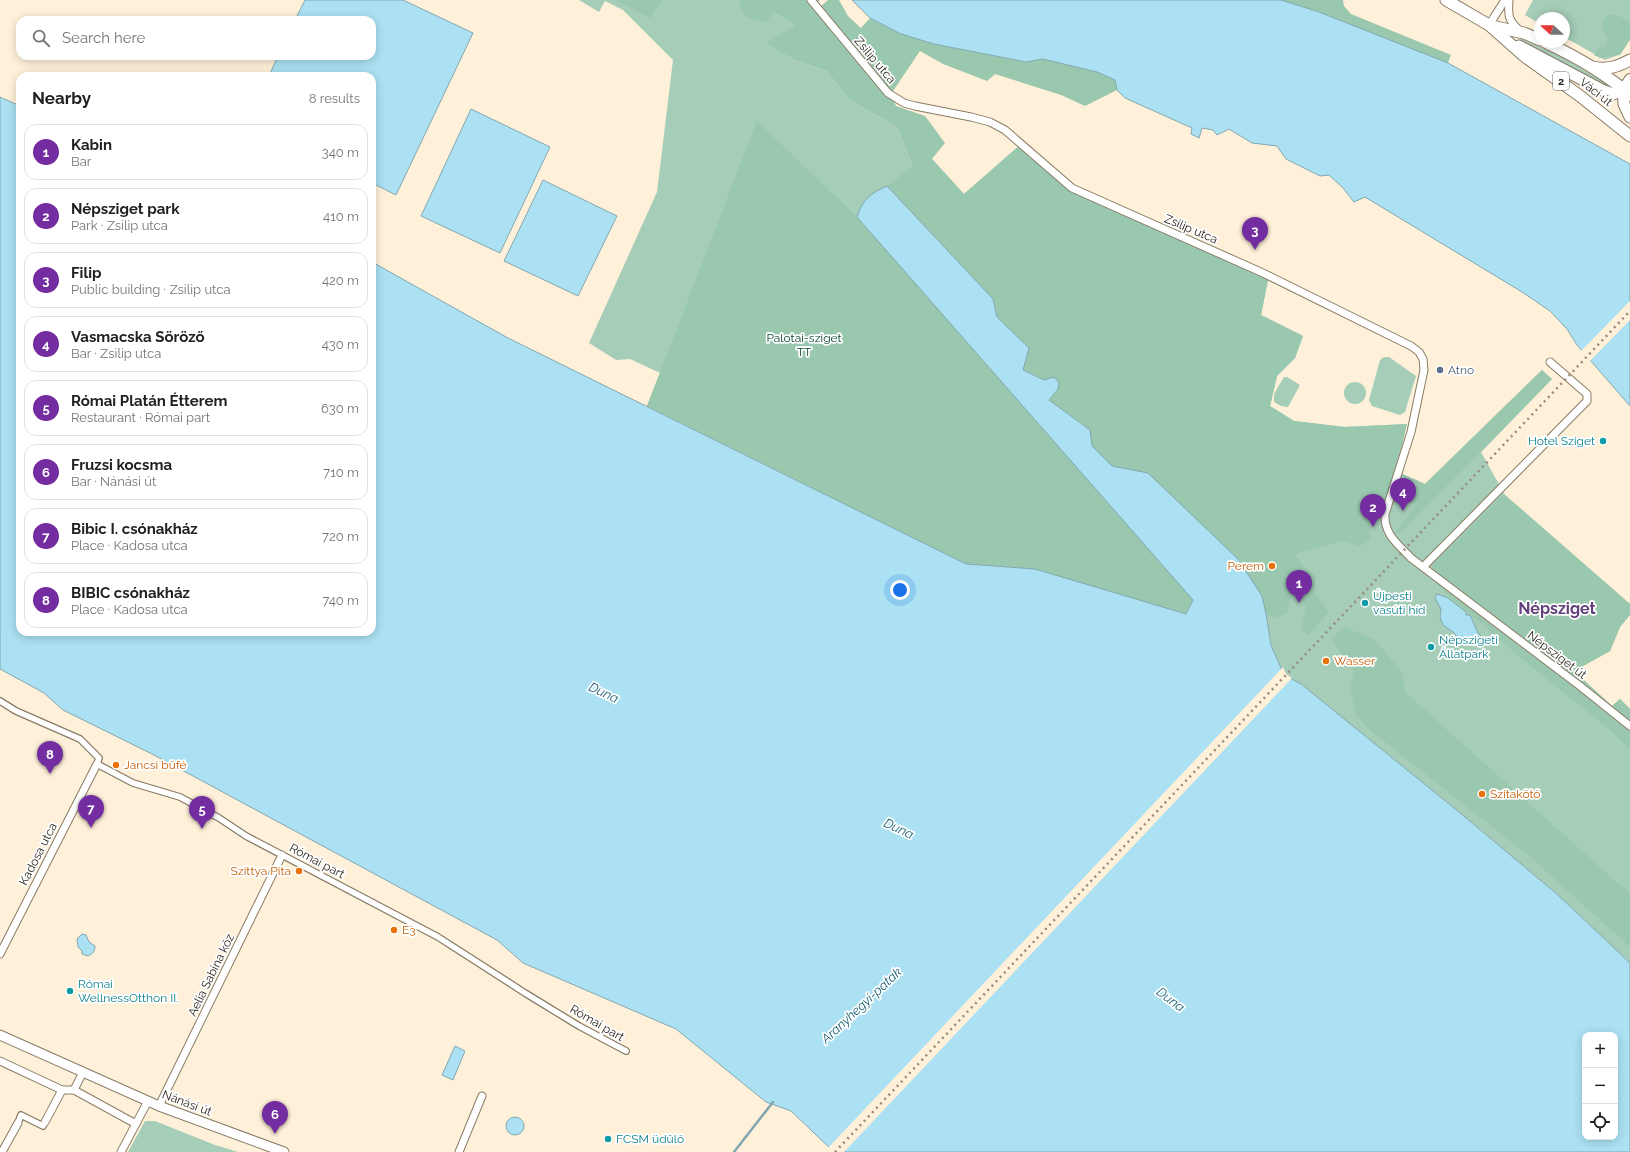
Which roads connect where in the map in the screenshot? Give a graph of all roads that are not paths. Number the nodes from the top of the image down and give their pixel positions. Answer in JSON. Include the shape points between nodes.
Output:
{"nodes":[{"id":1,"x":811,"y":0,"type":"edge"},
{"id":2,"x":1446,"y":0,"type":"edge"},
{"id":3,"x":1505,"y":0,"type":"edge"},
{"id":4,"x":1509,"y":0,"type":"edge"},
{"id":5,"x":1489,"y":25,"type":"junction"},
{"id":6,"x":1524,"y":33,"type":"junction"},
{"id":7,"x":1534,"y":37,"type":"edge"},
{"id":8,"x":1506,"y":40,"type":"junction"},
{"id":9,"x":1557,"y":48,"type":"edge"},
{"id":10,"x":1630,"y":60,"type":"edge"},
{"id":11,"x":1589,"y":66,"type":"junction"},
{"id":12,"x":1630,"y":79,"type":"edge"},
{"id":13,"x":1627,"y":92,"type":"edge"},
{"id":14,"x":1630,"y":117,"type":"edge"},
{"id":15,"x":1615,"y":124,"type":"junction"},
{"id":16,"x":1630,"y":132,"type":"edge"},
{"id":17,"x":1630,"y":136,"type":"edge"},
{"id":18,"x":1550,"y":362,"type":"dead end"},
{"id":19,"x":1396,"y":542,"type":"joint"},
{"id":20,"x":1424,"y":566,"type":"junction"},
{"id":21,"x":0,"y":701,"type":"edge"},
{"id":22,"x":1630,"y":726,"type":"edge"},
{"id":23,"x":97,"y":764,"type":"junction"},
{"id":24,"x":282,"y":855,"type":"junction"},
{"id":25,"x":0,"y":954,"type":"edge"},
{"id":26,"x":0,"y":1035,"type":"edge"},
{"id":27,"x":626,"y":1052,"type":"dead end"},
{"id":28,"x":0,"y":1061,"type":"edge"},
{"id":29,"x":83,"y":1072,"type":"junction"},
{"id":30,"x":62,"y":1090,"type":"junction"},
{"id":31,"x":74,"y":1090,"type":"junction"},
{"id":32,"x":482,"y":1096,"type":"dead end"},
{"id":33,"x":148,"y":1101,"type":"junction"},
{"id":34,"x":159,"y":1106,"type":"junction"},
{"id":35,"x":18,"y":1122,"type":"joint"},
{"id":36,"x":45,"y":1122,"type":"joint"},
{"id":37,"x":136,"y":1124,"type":"junction"},
{"id":38,"x":2,"y":1152,"type":"edge"},
{"id":39,"x":121,"y":1152,"type":"edge"},
{"id":40,"x":284,"y":1152,"type":"edge"},
{"id":41,"x":459,"y":1152,"type":"edge"}],
"edges":[{"from":1,"to":19,"type":"street","name":"Zsilip utca","via":[[888,93],[904,103],[990,122],[1005,130],[1072,188],[1263,273],[1419,352],[1424,370],[1411,432],[1385,514],[1386,530]]},
{"from":2,"to":5,"type":"main road","name":"Váci út","number":"2"},
{"from":3,"to":5,"type":"street"},
{"from":4,"to":6,"type":"street","via":[[1510,20]]},
{"from":5,"to":6,"type":"main road","name":"Váci út","number":"2"},
{"from":5,"to":8,"type":"main road","name":"Váci út","number":"2"},
{"from":6,"to":7,"type":"main road","name":"Váci út","number":"2"},
{"from":8,"to":13,"type":"main road","via":[[1604,91],[1613,94]]},
{"from":8,"to":15,"type":"main road","name":"Váci út","number":"2"},
{"from":9,"to":11,"type":"main road","name":"Váci út","number":"2"},
{"from":10,"to":11,"type":"main road","via":[[1606,69]]},
{"from":11,"to":13,"type":"main road","name":"Váci út","number":"2"},
{"from":12,"to":13,"type":"main road"},
{"from":13,"to":14,"type":"main road","via":[[1624,104]]},
{"from":15,"to":16,"type":"main road"},
{"from":15,"to":17,"type":"main road","name":"Váci út","number":"2"},
{"from":18,"to":20,"type":"street","via":[[1587,394],[1586,400]]},
{"from":19,"to":20,"type":"street","name":"Népsziget út","via":[[1411,558]]},
{"from":20,"to":22,"type":"street","name":"Népsziget út"},
{"from":21,"to":23,"type":"street","via":[[16,711],[80,739],[99,758]]},
{"from":23,"to":24,"type":"street","name":"Római part","via":[[133,783],[180,797]]},
{"from":23,"to":25,"type":"street","name":"Kadosa utca"},
{"from":24,"to":27,"type":"street","name":"Római part","via":[[438,937],[525,993]]},
{"from":24,"to":34,"type":"street","name":"Aelia Sabina köz"},
{"from":26,"to":29,"type":"street","name":"Nánási út"},
{"from":28,"to":30,"type":"street"},
{"from":29,"to":31,"type":"street"},
{"from":29,"to":33,"type":"street","name":"Nánási út"},
{"from":30,"to":31,"type":"street"},
{"from":30,"to":36,"type":"street"},
{"from":31,"to":37,"type":"street"},
{"from":32,"to":41,"type":"street"},
{"from":33,"to":34,"type":"street","name":"Nánási út"},
{"from":33,"to":37,"type":"street"},
{"from":34,"to":40,"type":"street","name":"Nánási út"},
{"from":35,"to":36,"type":"street","via":[[21,1115],[43,1126]]},
{"from":35,"to":38,"type":"street"},
{"from":37,"to":39,"type":"street"}]}
